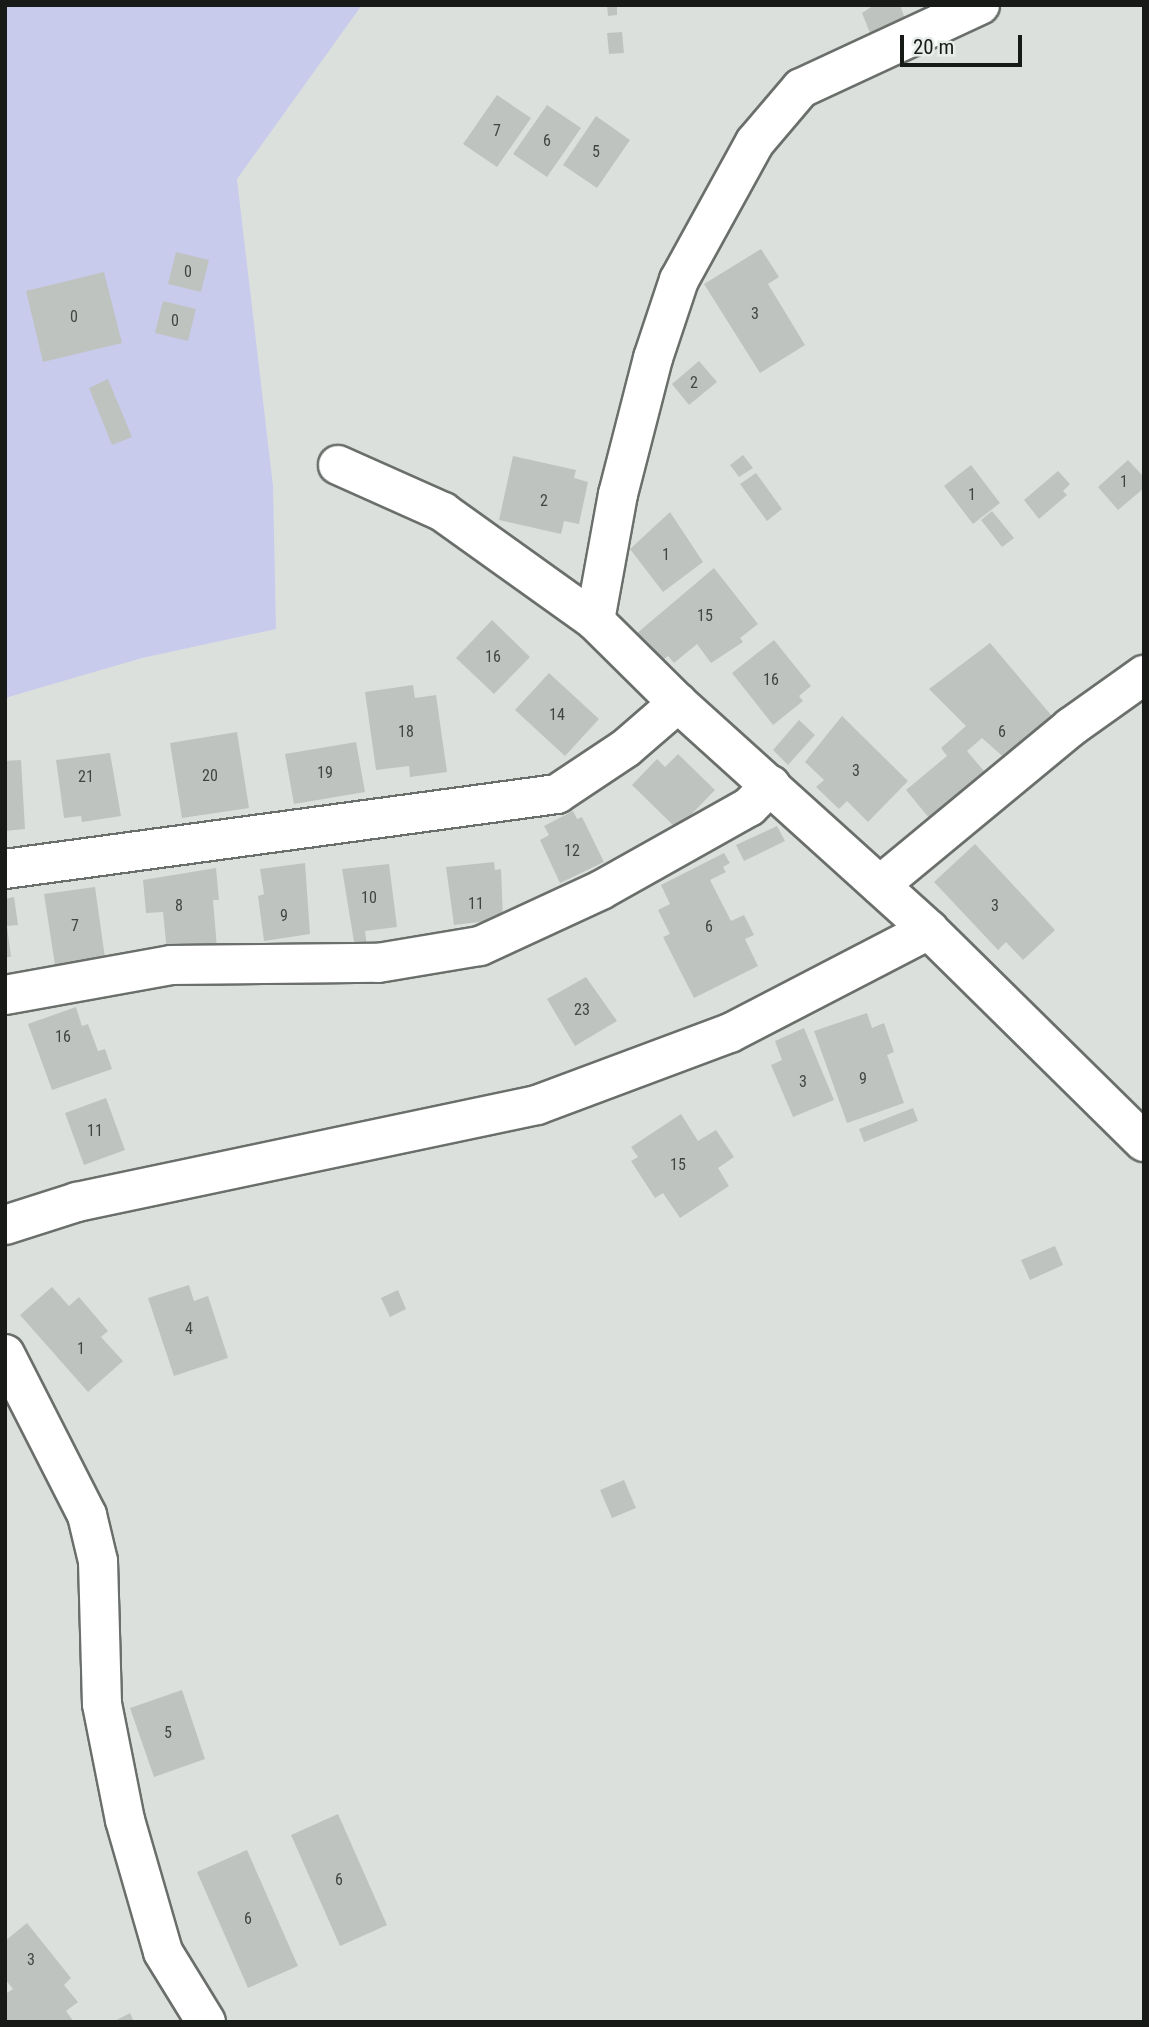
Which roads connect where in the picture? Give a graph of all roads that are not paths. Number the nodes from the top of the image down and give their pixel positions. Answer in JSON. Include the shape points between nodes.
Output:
{"nodes":[{"id":1,"x":980,"y":5,"type":"edge"},
{"id":2,"x":338,"y":465,"type":"dead end"},
{"id":3,"x":595,"y":621,"type":"junction"},
{"id":4,"x":1144,"y":675,"type":"edge"},
{"id":5,"x":678,"y":704,"type":"junction"},
{"id":6,"x":771,"y":785,"type":"junction"},
{"id":7,"x":5,"y":869,"type":"edge"},
{"id":8,"x":880,"y":885,"type":"junction"},
{"id":9,"x":929,"y":930,"type":"junction"},
{"id":10,"x":5,"y":995,"type":"edge"},
{"id":11,"x":1144,"y":1142,"type":"edge"},
{"id":12,"x":6,"y":1223,"type":"edge"},
{"id":13,"x":5,"y":1354,"type":"edge"},
{"id":14,"x":206,"y":2022,"type":"edge"}],
"edges":[{"from":1,"to":3,"type":"street","via":[[801,88],[755,142],[679,280],[657,345],[618,494]]},
{"from":2,"to":3,"type":"street","via":[[443,512]]},
{"from":3,"to":5,"type":"street"},
{"from":4,"to":8,"type":"street","via":[[1071,727]]},
{"from":5,"to":6,"type":"street"},
{"from":5,"to":7,"type":"street","via":[[626,748],[557,794]]},
{"from":6,"to":8,"type":"street"},
{"from":6,"to":10,"type":"street","via":[[749,807],[601,890],[480,946],[378,962],[172,965]]},
{"from":8,"to":9,"type":"street"},
{"from":9,"to":11,"type":"street"},
{"from":9,"to":12,"type":"street","via":[[730,1033],[537,1105],[77,1202]]},
{"from":13,"to":14,"type":"street","via":[[87,1515],[98,1561],[102,1704],[125,1820],[163,1952]]}]}
